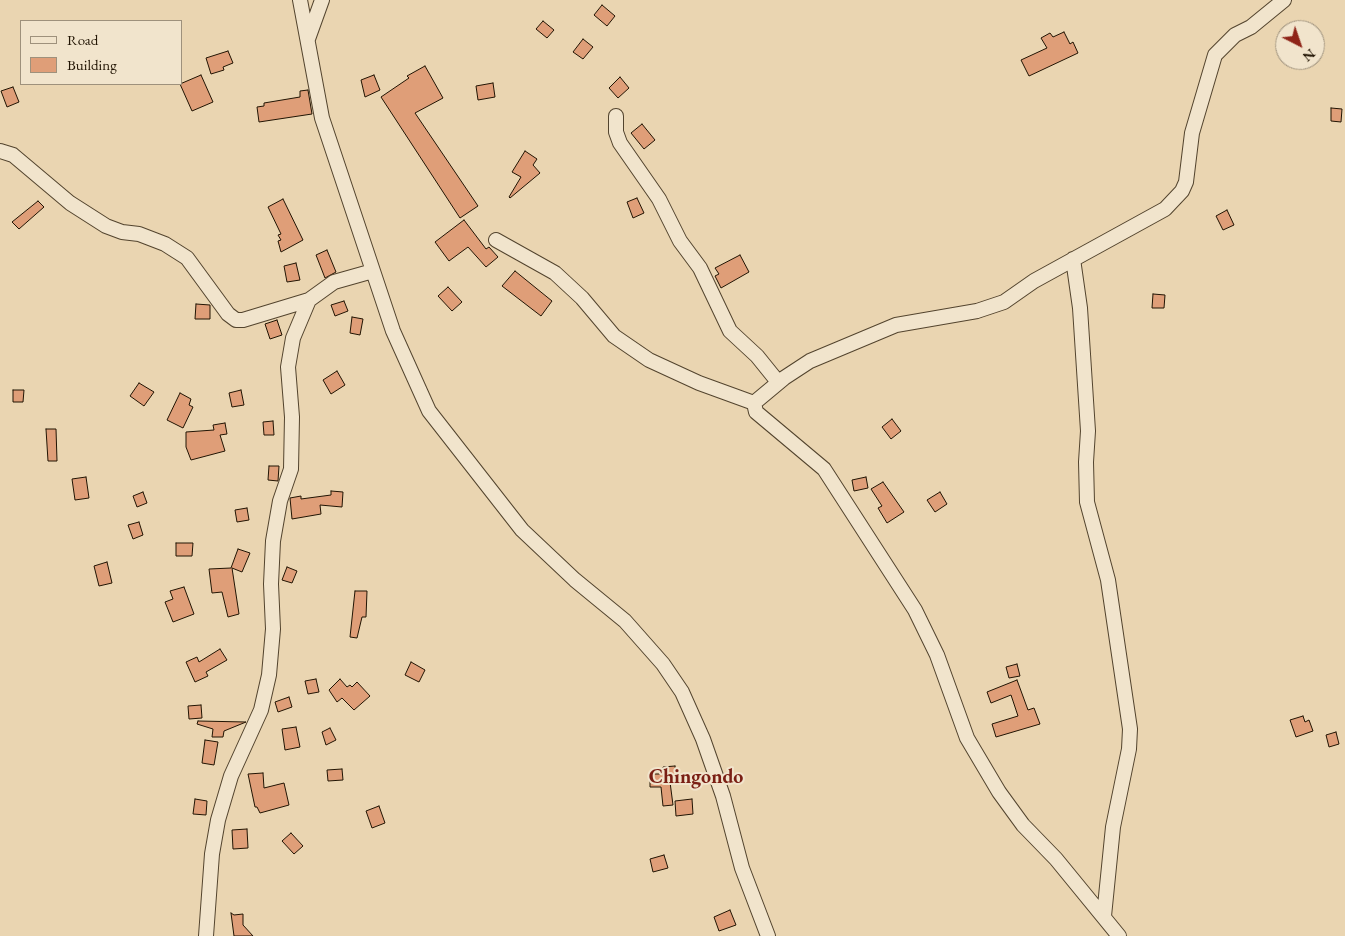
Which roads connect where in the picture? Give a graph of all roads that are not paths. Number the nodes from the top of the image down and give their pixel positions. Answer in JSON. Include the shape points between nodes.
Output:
{"nodes":[{"id":1,"x":300,"y":0,"type":"edge"},
{"id":2,"x":322,"y":0,"type":"edge"},
{"id":3,"x":1284,"y":0,"type":"edge"},
{"id":4,"x":307,"y":44,"type":"junction"},
{"id":5,"x":616,"y":116,"type":"dead end"},
{"id":6,"x":0,"y":152,"type":"edge"},
{"id":7,"x":496,"y":240,"type":"dead end"},
{"id":8,"x":1073,"y":259,"type":"junction"},
{"id":9,"x":373,"y":271,"type":"junction"},
{"id":10,"x":309,"y":300,"type":"junction"},
{"id":11,"x":778,"y":382,"type":"junction"},
{"id":12,"x":754,"y":403,"type":"junction"},
{"id":13,"x":1104,"y":916,"type":"junction"},
{"id":14,"x":206,"y":936,"type":"edge"},
{"id":15,"x":768,"y":936,"type":"edge"},
{"id":16,"x":1119,"y":936,"type":"edge"}],
"edges":[{"from":1,"to":4,"type":"street"},
{"from":2,"to":4,"type":"street"},
{"from":3,"to":8,"type":"street","via":[[1251,27],[1235,35],[1215,55],[1192,132],[1182,192],[1165,209]]},
{"from":4,"to":9,"type":"street","via":[[322,118]]},
{"from":5,"to":11,"type":"street","via":[[620,143],[659,199],[680,241],[700,268],[730,331],[757,356]]},
{"from":6,"to":10,"type":"street","via":[[13,155],[70,203],[106,226],[165,244],[187,258],[228,314],[236,320]]},
{"from":7,"to":12,"type":"street","via":[[555,273],[582,298],[614,336],[649,360],[698,383]]},
{"from":8,"to":11,"type":"street","via":[[1004,302],[976,311],[896,325],[810,361]]},
{"from":8,"to":13,"type":"street","via":[[1080,308],[1088,431],[1088,502],[1108,580],[1130,729],[1113,827]]},
{"from":9,"to":10,"type":"street","via":[[334,282]]},
{"from":9,"to":15,"type":"street","via":[[393,331],[429,411],[522,530],[625,621],[663,664],[682,692],[703,739],[723,796],[742,868]]},
{"from":10,"to":14,"type":"street","via":[[293,338],[288,367],[292,417],[291,469],[280,501],[273,541],[273,629],[269,675],[261,710],[231,776],[218,820]]},
{"from":11,"to":12,"type":"street"},
{"from":12,"to":13,"type":"street","via":[[756,412],[824,469],[915,610],[937,655],[967,738],[999,792],[1023,825]]},
{"from":13,"to":16,"type":"street"}]}
